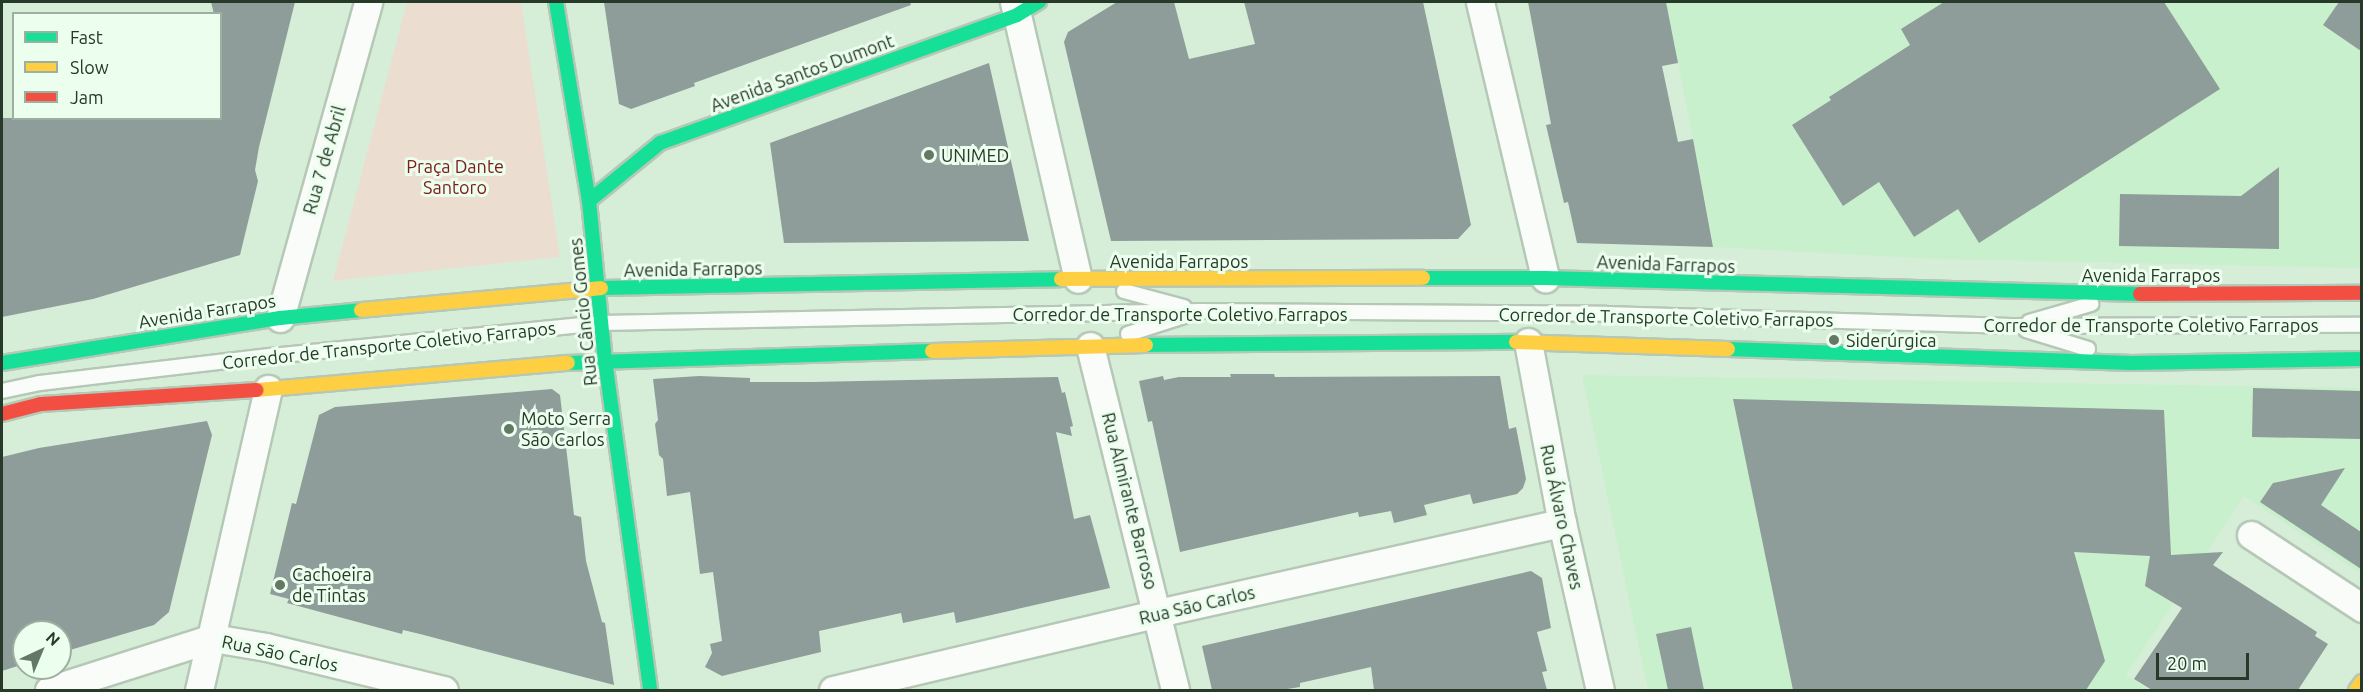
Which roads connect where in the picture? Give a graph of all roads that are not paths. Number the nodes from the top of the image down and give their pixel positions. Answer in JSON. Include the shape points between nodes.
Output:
{"nodes":[{"id":1,"x":368,"y":2,"type":"edge"},
{"id":2,"x":555,"y":2,"type":"edge"},
{"id":3,"x":1479,"y":2,"type":"edge"},
{"id":4,"x":1023,"y":6,"type":"edge"},
{"id":5,"x":589,"y":201,"type":"junction"},
{"id":6,"x":1545,"y":278,"type":"junction"},
{"id":7,"x":1078,"y":279,"type":"junction"},
{"id":8,"x":599,"y":288,"type":"junction"},
{"id":9,"x":2361,"y":293,"type":"edge"},
{"id":10,"x":2130,"y":294,"type":"junction"},
{"id":11,"x":1200,"y":311,"type":"junction"},
{"id":12,"x":280,"y":318,"type":"junction"},
{"id":13,"x":602,"y":323,"type":"junction"},
{"id":14,"x":2361,"y":325,"type":"edge"},
{"id":15,"x":2012,"y":326,"type":"junction"},
{"id":16,"x":1528,"y":342,"type":"junction"},
{"id":17,"x":1090,"y":346,"type":"junction"},
{"id":18,"x":2361,"y":358,"type":"edge"},
{"id":19,"x":605,"y":360,"type":"junction"},
{"id":20,"x":2,"y":363,"type":"edge"},
{"id":21,"x":2132,"y":363,"type":"junction"},
{"id":22,"x":268,"y":389,"type":"junction"},
{"id":23,"x":2,"y":391,"type":"edge"},
{"id":24,"x":2,"y":414,"type":"edge"},
{"id":25,"x":1562,"y":523,"type":"junction"},
{"id":26,"x":2252,"y":535,"type":"dead end"},
{"id":27,"x":2361,"y":608,"type":"edge"},
{"id":28,"x":1158,"y":613,"type":"junction"},
{"id":29,"x":213,"y":638,"type":"junction"},
{"id":30,"x":2361,"y":682,"type":"edge"},
{"id":31,"x":50,"y":690,"type":"edge"},
{"id":32,"x":199,"y":690,"type":"edge"},
{"id":33,"x":444,"y":690,"type":"edge"},
{"id":34,"x":650,"y":690,"type":"edge"},
{"id":35,"x":833,"y":690,"type":"edge"},
{"id":36,"x":1175,"y":690,"type":"edge"},
{"id":37,"x":1600,"y":690,"type":"edge"},
{"id":38,"x":2356,"y":690,"type":"edge"}],
"edges":[{"from":1,"to":12,"type":"street","name":"Rua 7 de Abril"},
{"from":2,"to":5,"type":"main road","name":"Rua Câncio Gomes"},
{"from":3,"to":6,"type":"street"},
{"from":4,"to":5,"type":"main road","name":"Avenida Santos Dumont","via":[[660,143]]},
{"from":4,"to":7,"type":"street"},
{"from":5,"to":8,"type":"main road","name":"Rua Câncio Gomes"},
{"from":6,"to":7,"type":"main road","name":"Avenida Farrapos"},
{"from":6,"to":10,"type":"main road","name":"Avenida Farrapos"},
{"from":7,"to":8,"type":"main road","name":"Avenida Farrapos"},
{"from":7,"to":11,"type":"lane"},
{"from":8,"to":12,"type":"main road","name":"Avenida Farrapos"},
{"from":8,"to":13,"type":"main road","name":"Rua Câncio Gomes"},
{"from":9,"to":10,"type":"main road","name":"Avenida Farrapos"},
{"from":10,"to":15,"type":"lane"},
{"from":11,"to":13,"type":"lane","name":"Corredor de Transporte Coletivo Farrapos"},
{"from":11,"to":15,"type":"lane","name":"Corredor de Transporte Coletivo Farrapos","via":[[1606,314]]},
{"from":11,"to":17,"type":"lane"},
{"from":12,"to":20,"type":"main road","name":"Avenida Farrapos"},
{"from":13,"to":19,"type":"main road","name":"Rua Câncio Gomes"},
{"from":13,"to":23,"type":"lane","name":"Corredor de Transporte Coletivo Farrapos","via":[[260,357]]},
{"from":14,"to":15,"type":"lane","name":"Corredor de Transporte Coletivo Farrapos"},
{"from":15,"to":21,"type":"lane"},
{"from":16,"to":17,"type":"main road"},
{"from":16,"to":21,"type":"main road"},
{"from":16,"to":25,"type":"street","name":"Rua Álvaro Chaves"},
{"from":17,"to":19,"type":"main road"},
{"from":17,"to":28,"type":"street","name":"Rua Almirante Barroso"},
{"from":18,"to":21,"type":"main road"},
{"from":19,"to":22,"type":"main road"},
{"from":19,"to":34,"type":"main road","name":"Rua Câncio Gomes"},
{"from":22,"to":24,"type":"main road","via":[[41,404]]},
{"from":22,"to":29,"type":"street"},
{"from":25,"to":28,"type":"street","name":"Rua São Carlos"},
{"from":25,"to":37,"type":"street","name":"Rua Álvaro Chaves"},
{"from":26,"to":27,"type":"street"},
{"from":28,"to":35,"type":"street","name":"Rua São Carlos"},
{"from":28,"to":36,"type":"street","name":"Rua Almirante Barroso"},
{"from":29,"to":31,"type":"street","name":"Rua São Carlos"},
{"from":29,"to":32,"type":"street"},
{"from":29,"to":33,"type":"street","name":"Rua São Carlos"},
{"from":30,"to":38,"type":"main road"}]}
